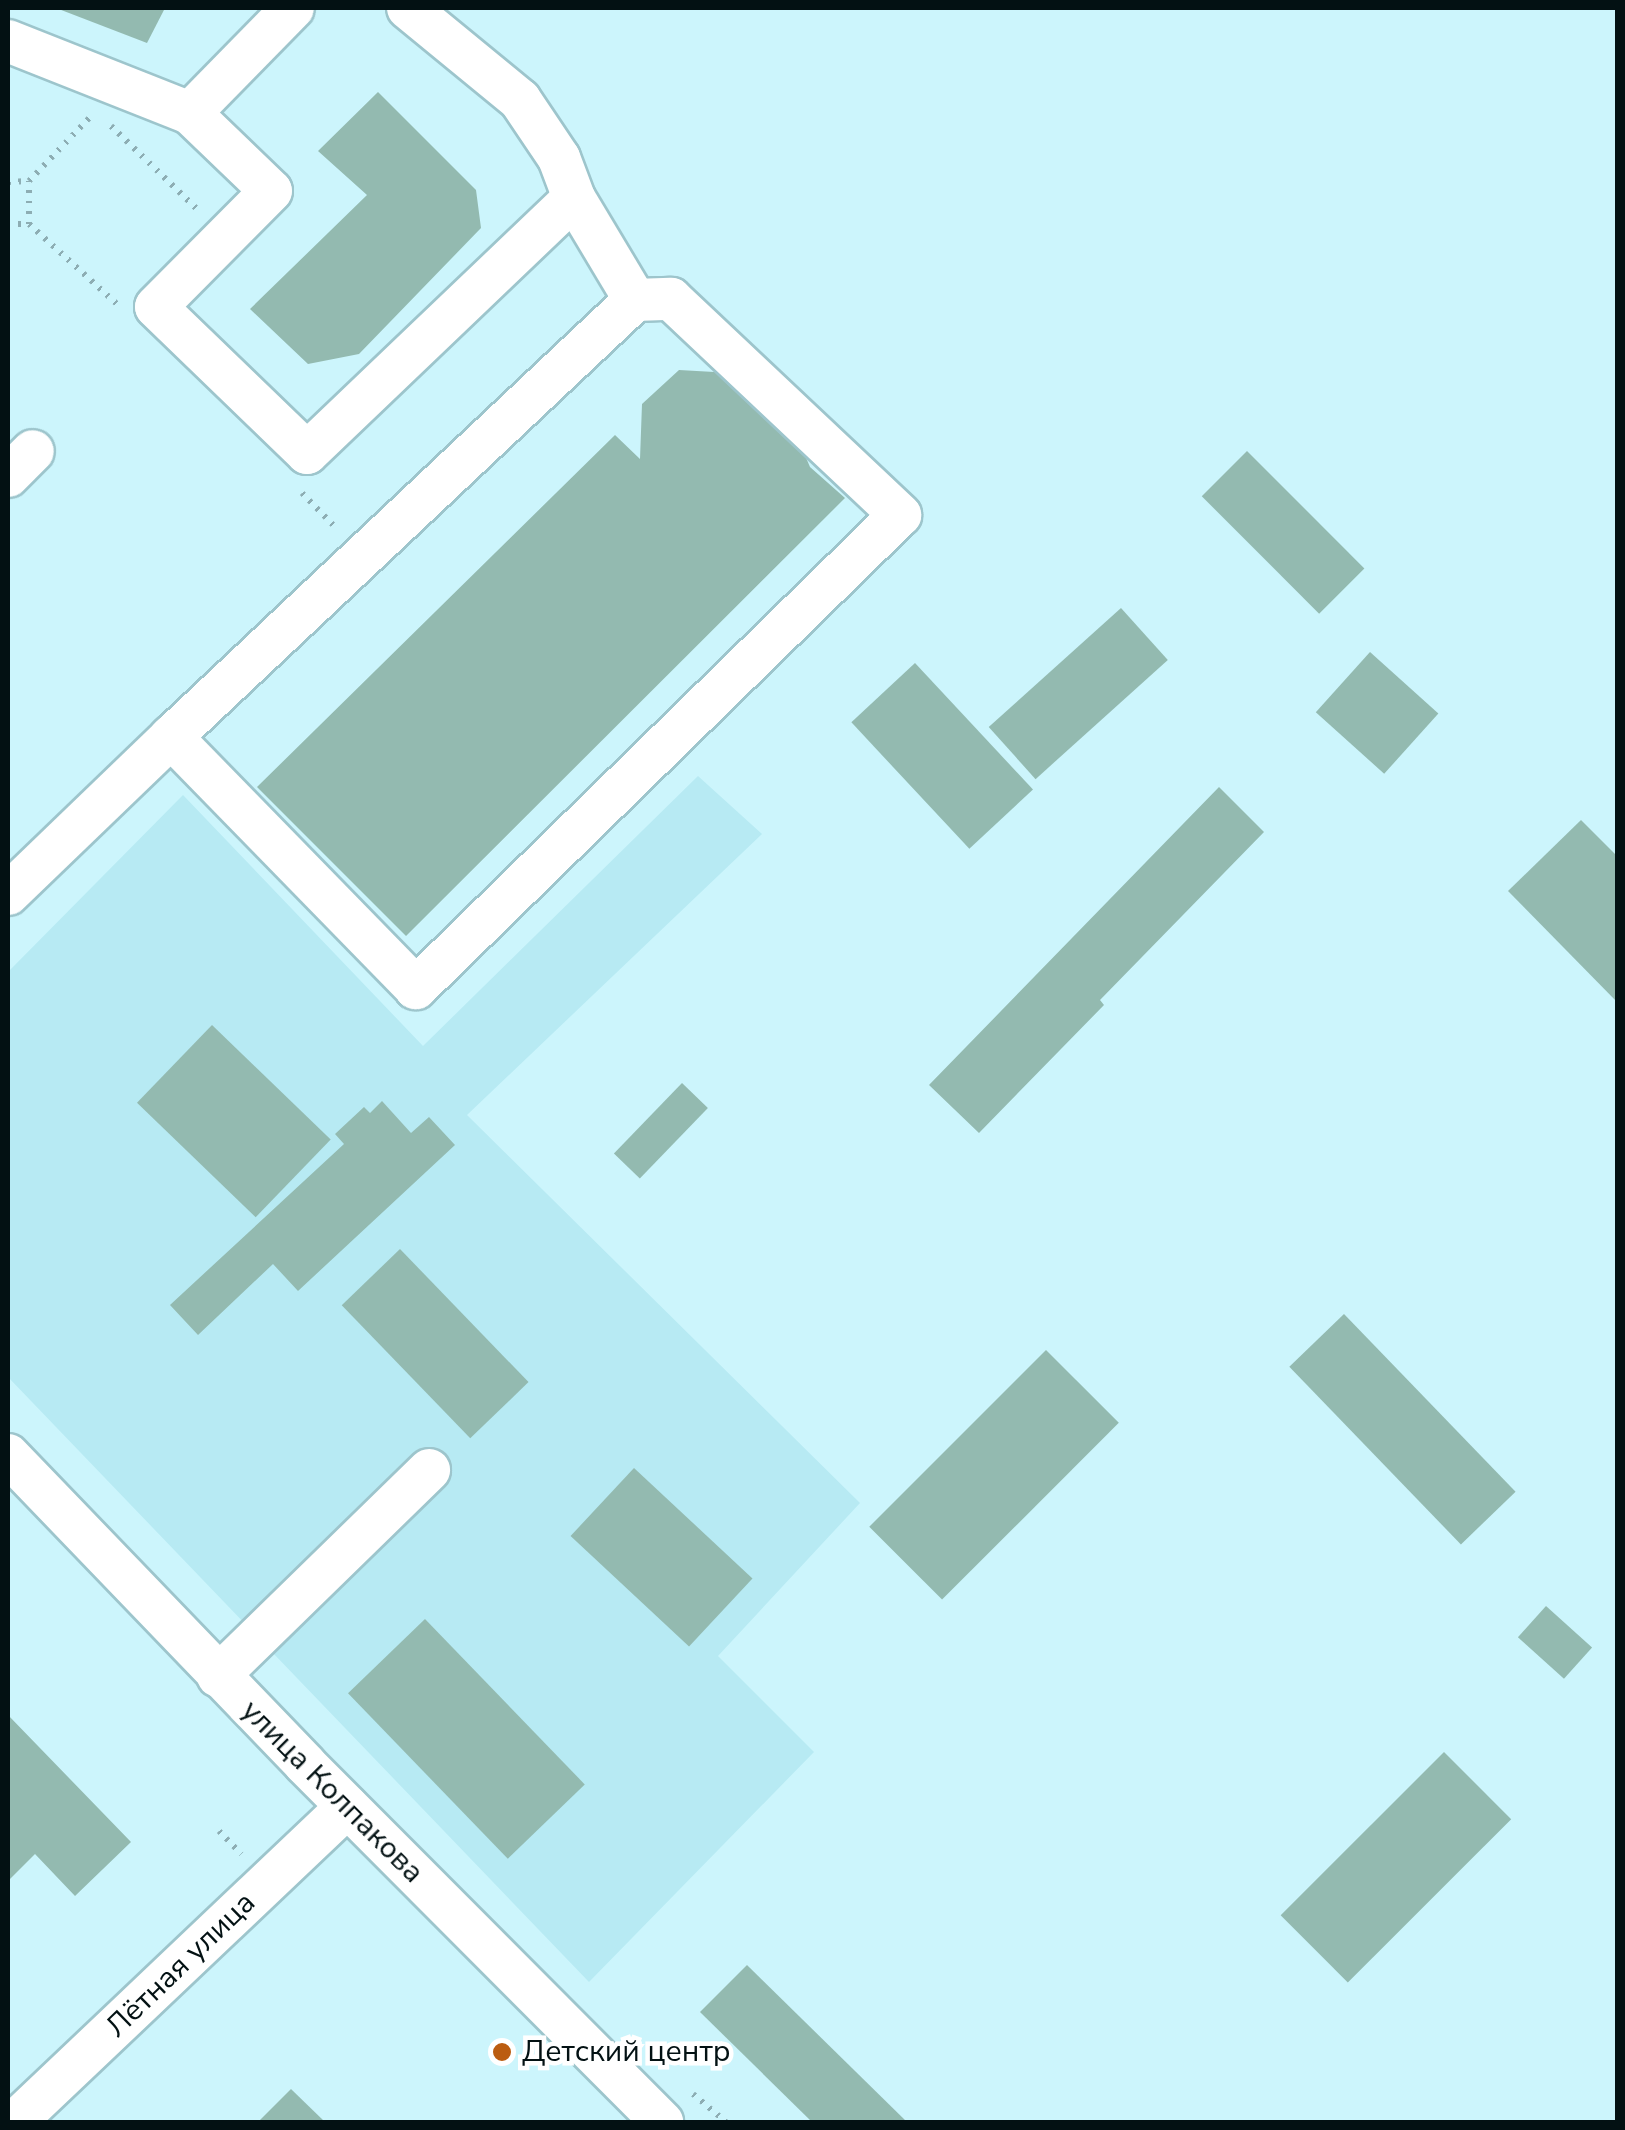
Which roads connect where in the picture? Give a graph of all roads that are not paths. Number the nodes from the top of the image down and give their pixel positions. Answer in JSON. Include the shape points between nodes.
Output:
{"nodes":[{"id":1,"x":293,"y":8,"type":"edge"},
{"id":2,"x":408,"y":8,"type":"edge"},
{"id":3,"x":8,"y":41,"type":"edge"},
{"id":4,"x":175,"y":108,"type":"junction"},
{"id":5,"x":574,"y":198,"type":"junction"},
{"id":6,"x":634,"y":300,"type":"junction"},
{"id":7,"x":171,"y":737,"type":"junction"},
{"id":8,"x":8,"y":894,"type":"edge"},
{"id":9,"x":8,"y":1455,"type":"edge"},
{"id":10,"x":430,"y":1470,"type":"dead end"},
{"id":11,"x":218,"y":1676,"type":"junction"},
{"id":12,"x":347,"y":1807,"type":"junction"},
{"id":13,"x":14,"y":2122,"type":"edge"},
{"id":14,"x":662,"y":2122,"type":"edge"}],
"edges":[{"from":1,"to":4,"type":"street"},
{"from":2,"to":5,"type":"street","via":[[520,100],[559,158]]},
{"from":3,"to":4,"type":"street"},
{"from":4,"to":5,"type":"street","via":[[271,191],[156,307],[307,453]]},
{"from":5,"to":6,"type":"street"},
{"from":6,"to":7,"type":"street"},
{"from":6,"to":7,"type":"street","via":[[671,299],[900,514],[416,988]]},
{"from":7,"to":8,"type":"street"},
{"from":9,"to":11,"type":"street","name":"улица Колпакова"},
{"from":10,"to":11,"type":"street"},
{"from":11,"to":12,"type":"street","name":"улица Колпакова"},
{"from":12,"to":13,"type":"street","name":"Лётная улица"},
{"from":12,"to":14,"type":"street","name":"улица Колпакова"}]}
